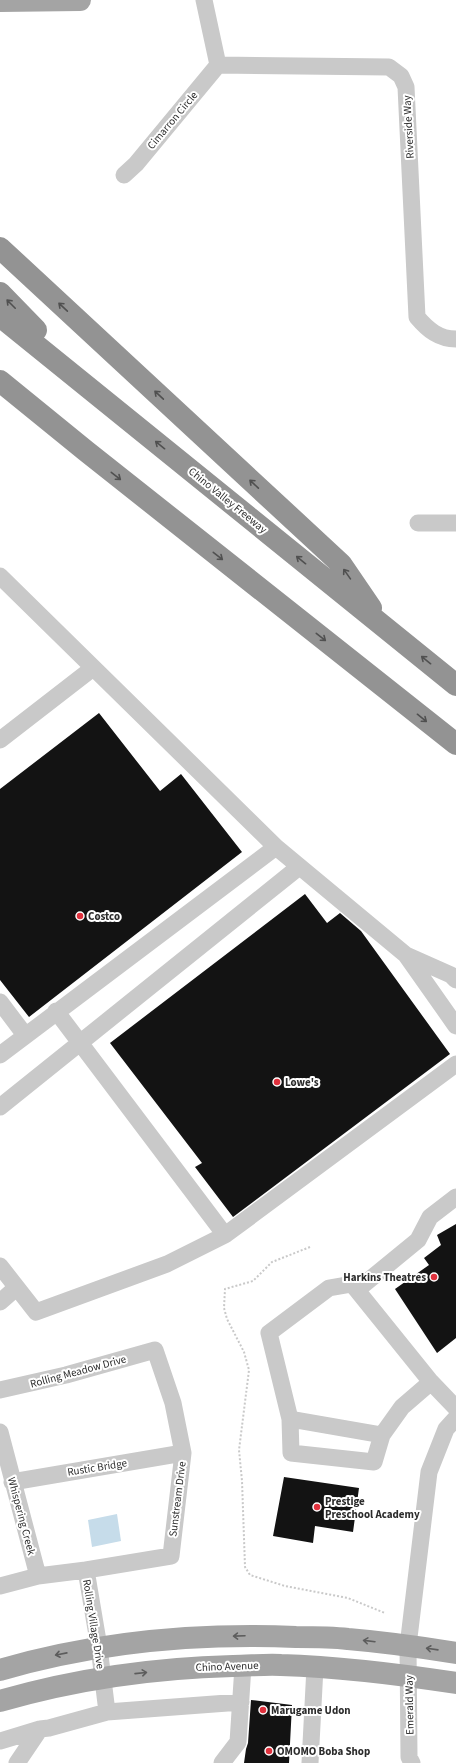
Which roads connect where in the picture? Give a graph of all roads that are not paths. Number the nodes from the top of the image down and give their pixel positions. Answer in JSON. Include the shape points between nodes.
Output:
{"nodes":[{"id":1,"x":80,"y":0,"type":"edge"},
{"id":2,"x":204,"y":0,"type":"edge"},
{"id":3,"x":0,"y":1,"type":"edge"},
{"id":4,"x":218,"y":65,"type":"junction"},
{"id":5,"x":124,"y":175,"type":"dead end"},
{"id":6,"x":0,"y":248,"type":"edge"},
{"id":7,"x":0,"y":293,"type":"edge"},
{"id":8,"x":0,"y":316,"type":"edge"},
{"id":9,"x":456,"y":339,"type":"edge"},
{"id":10,"x":0,"y":381,"type":"edge"},
{"id":11,"x":0,"y":394,"type":"edge"},
{"id":12,"x":107,"y":402,"type":"junction"},
{"id":13,"x":86,"y":452,"type":"junction"},
{"id":14,"x":456,"y":522,"type":"edge"},
{"id":15,"x":418,"y":523,"type":"dead end"},
{"id":16,"x":1,"y":578,"type":"edge"},
{"id":17,"x":386,"y":628,"type":"junction"},
{"id":18,"x":93,"y":668,"type":"junction"},
{"id":19,"x":456,"y":684,"type":"edge"},
{"id":20,"x":0,"y":740,"type":"edge"},
{"id":21,"x":456,"y":744,"type":"edge"},
{"id":22,"x":276,"y":847,"type":"junction"},
{"id":23,"x":300,"y":867,"type":"junction"},
{"id":24,"x":406,"y":955,"type":"junction"},
{"id":25,"x":456,"y":980,"type":"edge"},
{"id":26,"x":0,"y":1002,"type":"edge"},
{"id":27,"x":56,"y":1011,"type":"junction"},
{"id":28,"x":456,"y":1026,"type":"edge"},
{"id":29,"x":25,"y":1035,"type":"junction"},
{"id":30,"x":81,"y":1043,"type":"junction"},
{"id":31,"x":0,"y":1055,"type":"edge"},
{"id":32,"x":456,"y":1064,"type":"edge"},
{"id":33,"x":0,"y":1107,"type":"edge"},
{"id":34,"x":456,"y":1197,"type":"edge"},
{"id":35,"x":225,"y":1235,"type":"junction"},
{"id":36,"x":0,"y":1266,"type":"edge"},
{"id":37,"x":16,"y":1288,"type":"junction"},
{"id":38,"x":357,"y":1290,"type":"junction"},
{"id":39,"x":0,"y":1302,"type":"edge"},
{"id":40,"x":156,"y":1350,"type":"joint"},
{"id":41,"x":431,"y":1382,"type":"junction"},
{"id":42,"x":0,"y":1390,"type":"edge"},
{"id":43,"x":456,"y":1408,"type":"edge"},
{"id":44,"x":456,"y":1418,"type":"edge"},
{"id":45,"x":290,"y":1419,"type":"junction"},
{"id":46,"x":0,"y":1432,"type":"edge"},
{"id":47,"x":382,"y":1435,"type":"junction"},
{"id":48,"x":183,"y":1453,"type":"junction"},
{"id":49,"x":12,"y":1482,"type":"junction"},
{"id":50,"x":171,"y":1556,"type":"joint"},
{"id":51,"x":86,"y":1570,"type":"junction"},
{"id":52,"x":38,"y":1576,"type":"junction"},
{"id":53,"x":0,"y":1586,"type":"edge"},
{"id":54,"x":318,"y":1638,"type":"junction"},
{"id":55,"x":408,"y":1646,"type":"junction"},
{"id":56,"x":99,"y":1647,"type":"junction"},
{"id":57,"x":456,"y":1653,"type":"edge"},
{"id":58,"x":243,"y":1666,"type":"junction"},
{"id":59,"x":315,"y":1667,"type":"junction"},
{"id":60,"x":0,"y":1670,"type":"edge"},
{"id":61,"x":408,"y":1675,"type":"junction"},
{"id":62,"x":102,"y":1677,"type":"junction"},
{"id":63,"x":456,"y":1683,"type":"edge"},
{"id":64,"x":0,"y":1701,"type":"edge"},
{"id":65,"x":241,"y":1702,"type":"junction"},
{"id":66,"x":107,"y":1712,"type":"junction"},
{"id":67,"x":40,"y":1729,"type":"junction"},
{"id":68,"x":0,"y":1741,"type":"edge"},
{"id":69,"x":17,"y":1763,"type":"edge"},
{"id":70,"x":222,"y":1763,"type":"edge"},
{"id":71,"x":310,"y":1763,"type":"edge"},
{"id":72,"x":412,"y":1763,"type":"edge"}],
"edges":[{"from":1,"to":3,"type":"main road"},
{"from":2,"to":4,"type":"street"},
{"from":4,"to":5,"type":"street","name":"Cimarron Circle"},
{"from":4,"to":9,"type":"street","name":"Riverside Way","via":[[389,67],[401,76],[406,88],[417,317],[428,330],[445,339]]},
{"from":17,"to":6,"type":"highway","one_way":true,"via":[[340,564]]},
{"from":12,"to":7,"type":"highway","one_way":true},
{"from":8,"to":12,"type":"highway","name":"Chino Valley Freeway"},
{"from":10,"to":13,"type":"highway"},
{"from":11,"to":13,"type":"highway"},
{"from":17,"to":12,"type":"highway","name":"Chino Valley Freeway","one_way":true},
{"from":13,"to":21,"type":"highway","one_way":true},
{"from":14,"to":15,"type":"street"},
{"from":16,"to":18,"type":"street"},
{"from":19,"to":17,"type":"highway","name":"Chino Valley Freeway","one_way":true},
{"from":18,"to":20,"type":"street"},
{"from":18,"to":22,"type":"street"},
{"from":22,"to":23,"type":"street"},
{"from":22,"to":27,"type":"street"},
{"from":23,"to":24,"type":"street"},
{"from":23,"to":30,"type":"street"},
{"from":24,"to":25,"type":"street","via":[[451,975]]},
{"from":24,"to":28,"type":"street"},
{"from":26,"to":29,"type":"street"},
{"from":27,"to":29,"type":"street"},
{"from":27,"to":30,"type":"street"},
{"from":29,"to":31,"type":"street"},
{"from":30,"to":33,"type":"street"},
{"from":30,"to":35,"type":"street"},
{"from":32,"to":35,"type":"street"},
{"from":34,"to":38,"type":"street","via":[[430,1217],[418,1240]]},
{"from":35,"to":37,"type":"street","via":[[167,1264],[36,1312]]},
{"from":36,"to":37,"type":"street"},
{"from":37,"to":39,"type":"street"},
{"from":38,"to":41,"type":"street"},
{"from":38,"to":45,"type":"street","via":[[352,1284],[329,1288],[270,1333]]},
{"from":40,"to":42,"type":"street","name":"Rolling Meadow Drive"},
{"from":40,"to":48,"type":"street","name":"Sunstream Drive","via":[[173,1403]]},
{"from":41,"to":43,"type":"street"},
{"from":41,"to":47,"type":"street","via":[[402,1407]]},
{"from":44,"to":55,"type":"street","name":"Emerald Way","via":[[446,1429],[429,1472]]},
{"from":45,"to":47,"type":"street"},
{"from":45,"to":47,"type":"street","via":[[291,1453],[374,1462]]},
{"from":46,"to":49,"type":"street","name":"Whispering Creek"},
{"from":48,"to":49,"type":"street","name":"Rustic Bridge"},
{"from":48,"to":50,"type":"street","name":"Sunstream Drive"},
{"from":49,"to":52,"type":"street","name":"Whispering Creek"},
{"from":50,"to":51,"type":"street","name":"Rolling Village Drive"},
{"from":51,"to":52,"type":"street","name":"Rolling Village Drive"},
{"from":51,"to":56,"type":"street","name":"Rolling Village Drive"},
{"from":52,"to":53,"type":"street","name":"Rolling Village Drive"},
{"from":55,"to":54,"type":"main road","one_way":true,"via":[[346,1638]]},
{"from":54,"to":56,"type":"main road","one_way":true,"via":[[261,1635],[177,1638]]},
{"from":54,"to":59,"type":"main road"},
{"from":57,"to":55,"type":"main road","one_way":true},
{"from":55,"to":61,"type":"street","name":"Emerald Way"},
{"from":56,"to":60,"type":"main road","one_way":true,"via":[[37,1659]]},
{"from":56,"to":62,"type":"street","name":"Rolling Village Drive"},
{"from":58,"to":59,"type":"main road","name":"Chino Avenue"},
{"from":62,"to":58,"type":"main road","name":"Chino Avenue","one_way":true,"via":[[194,1667]]},
{"from":58,"to":65,"type":"street"},
{"from":59,"to":61,"type":"main road","name":"Chino Avenue"},
{"from":59,"to":71,"type":"street"},
{"from":61,"to":63,"type":"main road","name":"Chino Avenue"},
{"from":61,"to":72,"type":"street","name":"Emerald Way","via":[[409,1757]]},
{"from":62,"to":64,"type":"main road","name":"Chino Avenue"},
{"from":62,"to":66,"type":"street","name":"Rolling Village Drive"},
{"from":65,"to":66,"type":"street"},
{"from":65,"to":70,"type":"street","via":[[238,1742]]},
{"from":66,"to":67,"type":"street"},
{"from":67,"to":68,"type":"street"},
{"from":67,"to":69,"type":"street"}]}
